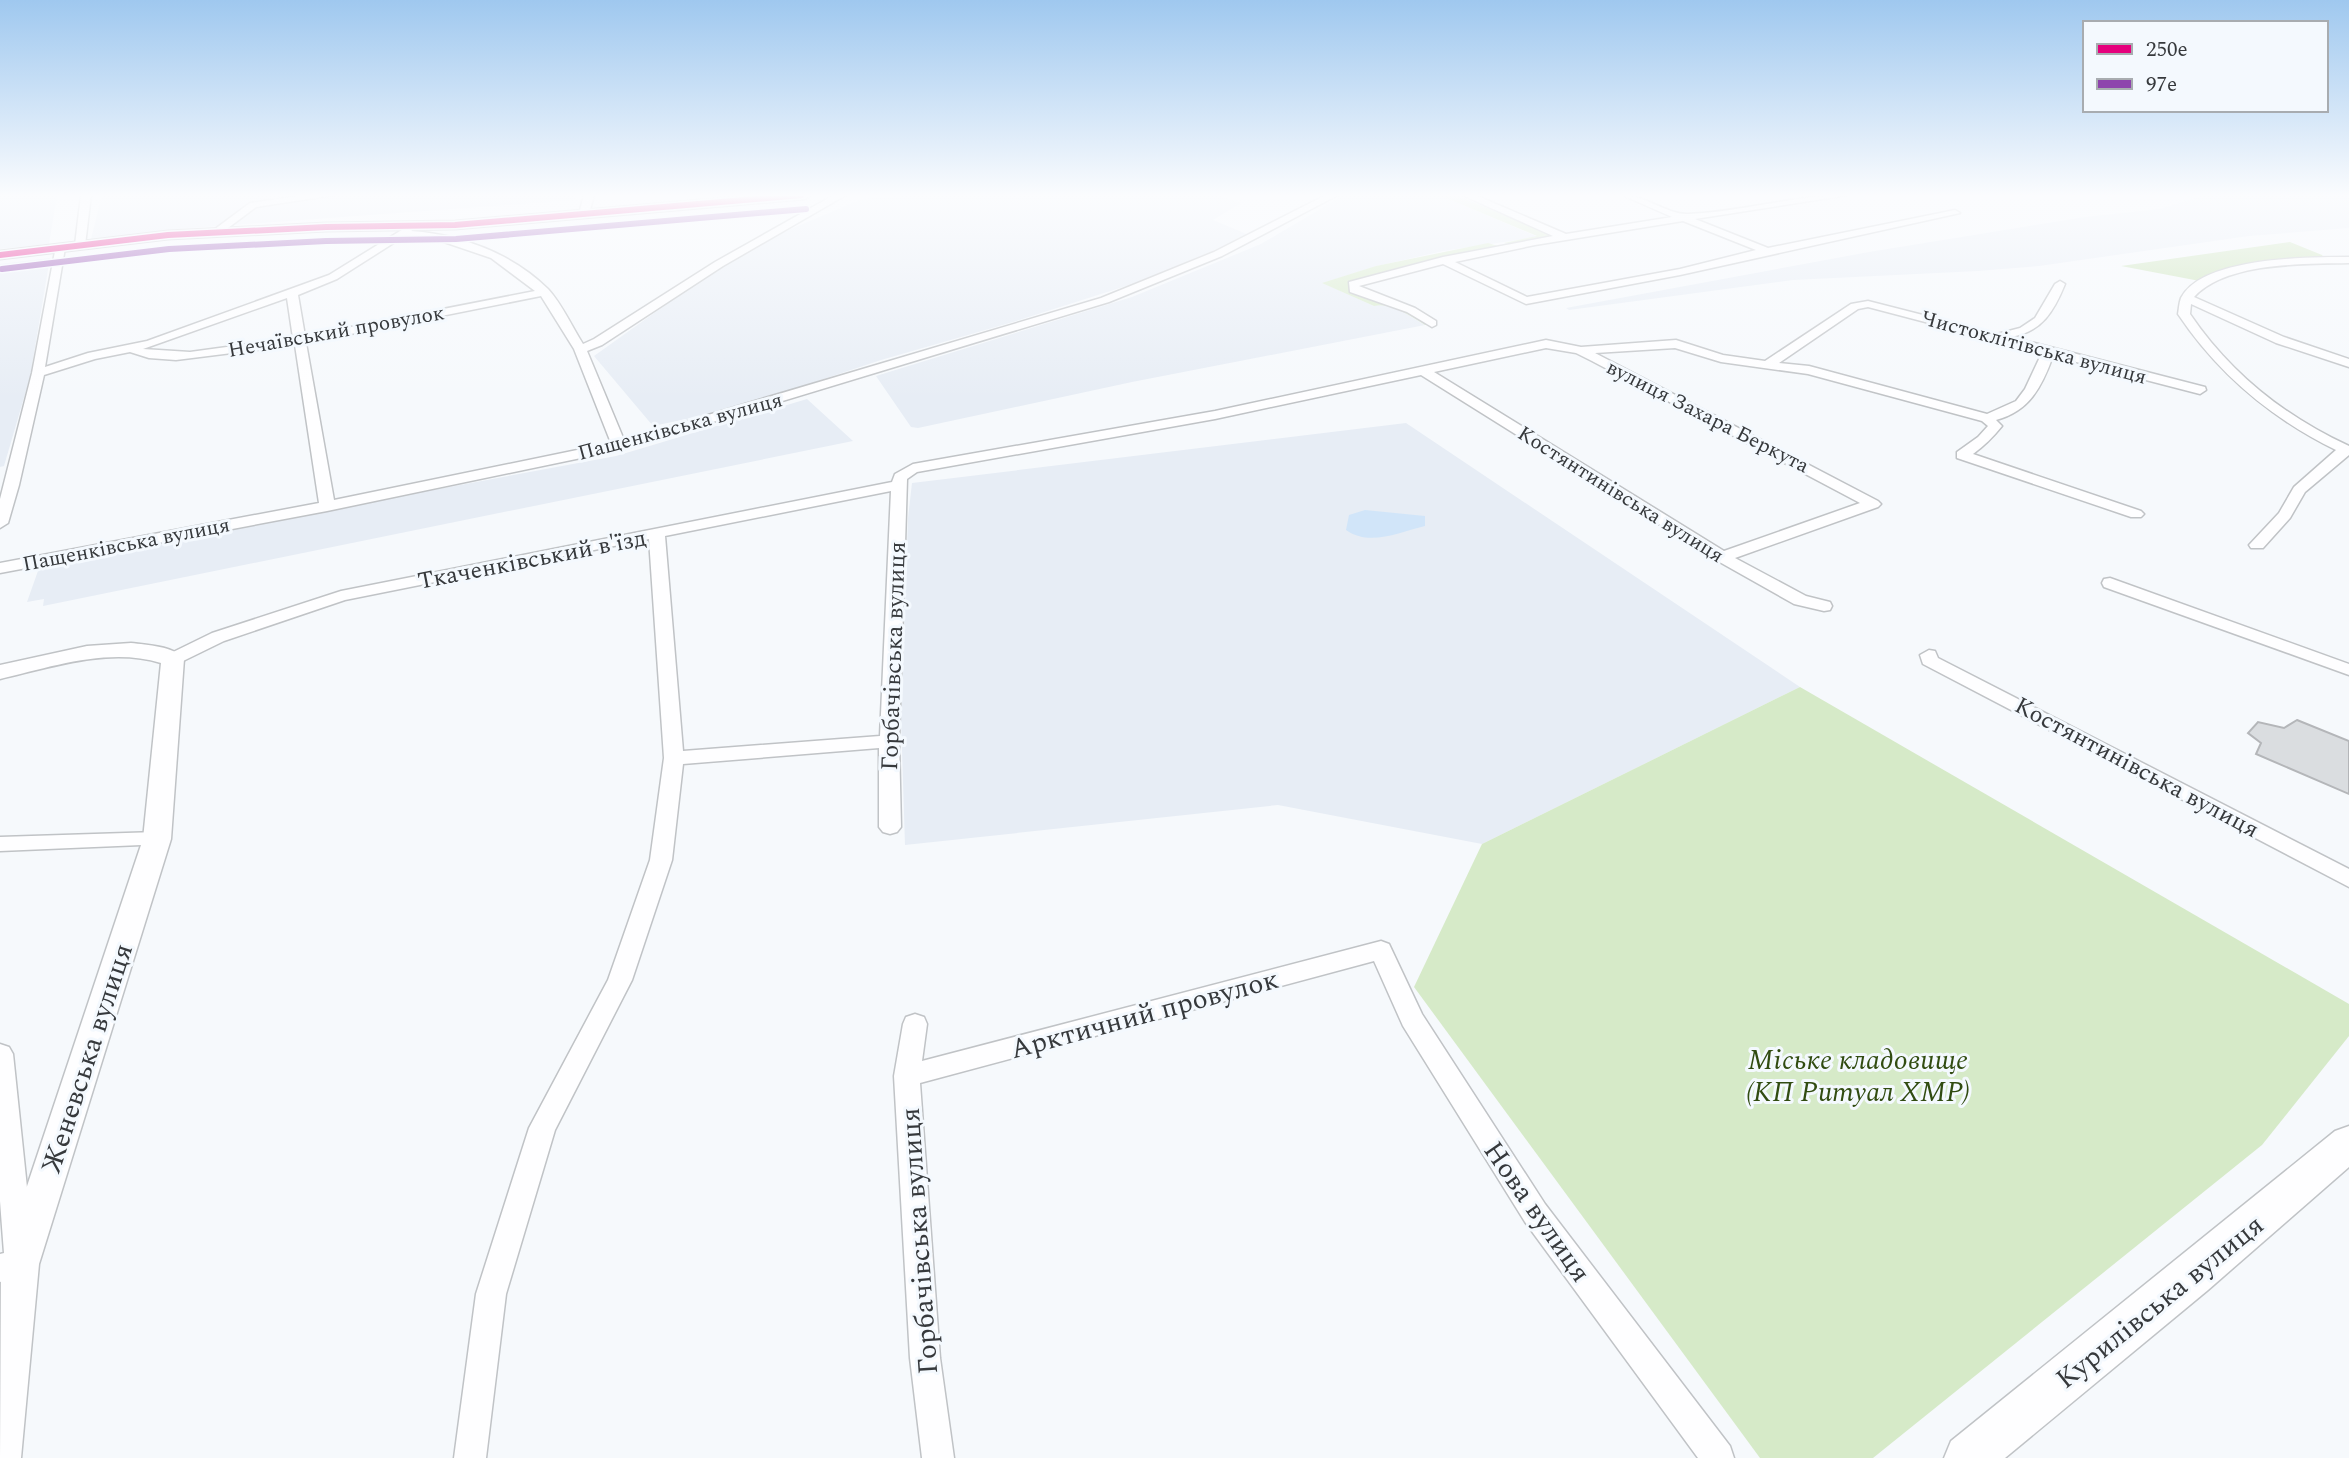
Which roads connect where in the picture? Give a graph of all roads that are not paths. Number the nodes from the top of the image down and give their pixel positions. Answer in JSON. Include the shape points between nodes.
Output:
{"nodes":[{"id":1,"x":57,"y":263,"type":"edge"},
{"id":2,"x":356,"y":263,"type":"edge"},
{"id":3,"x":505,"y":263,"type":"edge"},
{"id":4,"x":721,"y":263,"type":"edge"},
{"id":5,"x":1193,"y":263,"type":"edge"},
{"id":6,"x":1432,"y":263,"type":"edge"},
{"id":7,"x":1449,"y":263,"type":"edge"},
{"id":8,"x":1717,"y":263,"type":"edge"},
{"id":9,"x":2291,"y":263,"type":"edge"},
{"id":10,"x":2326,"y":263,"type":"edge"},
{"id":11,"x":2340,"y":271,"type":"dead end"},
{"id":12,"x":2060,"y":284,"type":"dead end"},
{"id":13,"x":544,"y":292,"type":"junction"},
{"id":14,"x":292,"y":293,"type":"junction"},
{"id":15,"x":2187,"y":298,"type":"junction"},
{"id":16,"x":1432,"y":323,"type":"dead end"},
{"id":17,"x":1990,"y":336,"type":"junction"},
{"id":18,"x":302,"y":342,"type":"junction"},
{"id":19,"x":127,"y":349,"type":"junction"},
{"id":20,"x":580,"y":349,"type":"junction"},
{"id":21,"x":2038,"y":349,"type":"junction"},
{"id":22,"x":1579,"y":350,"type":"junction"},
{"id":23,"x":2349,"y":363,"type":"edge"},
{"id":24,"x":1767,"y":365,"type":"junction"},
{"id":25,"x":1422,"y":370,"type":"junction"},
{"id":26,"x":38,"y":373,"type":"junction"},
{"id":27,"x":2200,"y":390,"type":"dead end"},
{"id":28,"x":1987,"y":418,"type":"junction"},
{"id":29,"x":619,"y":446,"type":"junction"},
{"id":30,"x":2347,"y":450,"type":"edge"},
{"id":31,"x":900,"y":485,"type":"junction"},
{"id":32,"x":327,"y":506,"type":"junction"},
{"id":33,"x":2136,"y":513,"type":"dead end"},
{"id":34,"x":0,"y":523,"type":"edge"},
{"id":35,"x":657,"y":535,"type":"junction"},
{"id":36,"x":2257,"y":545,"type":"dead end"},
{"id":37,"x":1723,"y":557,"type":"junction"},
{"id":38,"x":0,"y":568,"type":"edge"},
{"id":39,"x":2110,"y":583,"type":"dead end"},
{"id":40,"x":1824,"y":606,"type":"dead end"},
{"id":41,"x":1929,"y":655,"type":"dead end"},
{"id":42,"x":173,"y":659,"type":"junction"},
{"id":43,"x":2349,"y":670,"type":"edge"},
{"id":44,"x":0,"y":672,"type":"edge"},
{"id":45,"x":889,"y":741,"type":"junction"},
{"id":46,"x":674,"y":758,"type":"junction"},
{"id":47,"x":890,"y":827,"type":"dead end"},
{"id":48,"x":156,"y":839,"type":"junction"},
{"id":49,"x":0,"y":844,"type":"edge"},
{"id":50,"x":2349,"y":879,"type":"edge"},
{"id":51,"x":1381,"y":950,"type":"joint"},
{"id":52,"x":915,"y":1024,"type":"dead end"},
{"id":53,"x":0,"y":1054,"type":"edge"},
{"id":54,"x":907,"y":1076,"type":"junction"},
{"id":55,"x":2349,"y":1143,"type":"edge"},
{"id":56,"x":10,"y":1266,"type":"edge"},
{"id":57,"x":1,"y":1458,"type":"edge"},
{"id":58,"x":470,"y":1458,"type":"edge"},
{"id":59,"x":939,"y":1458,"type":"edge"},
{"id":60,"x":1718,"y":1458,"type":"edge"},
{"id":61,"x":1968,"y":1458,"type":"edge"}],
"edges":[{"from":1,"to":26,"type":"street"},
{"from":2,"to":14,"type":"street"},
{"from":3,"to":13,"type":"street"},
{"from":4,"to":20,"type":"street"},
{"from":5,"to":29,"type":"street","name":"Пащенківська вулиця","via":[[1105,300]]},
{"from":6,"to":16,"type":"street","via":[[1353,285],[1354,290],[1411,310]]},
{"from":7,"to":8,"type":"street","via":[[1526,301]]},
{"from":9,"to":15,"type":"street","via":[[2218,276]]},
{"from":10,"to":11,"type":"street"},
{"from":12,"to":17,"type":"street","via":[[2033,329]]},
{"from":13,"to":18,"type":"street","name":"Нечаївський провулок"},
{"from":13,"to":20,"type":"street"},
{"from":14,"to":18,"type":"street"},
{"from":14,"to":19,"type":"street"},
{"from":15,"to":23,"type":"street","via":[[2280,340]]},
{"from":15,"to":30,"type":"street","via":[[2184,314],[2203,345],[2235,378],[2271,406]]},
{"from":17,"to":21,"type":"street","name":"Чистоклітівська вулиця"},
{"from":17,"to":24,"type":"street","name":"Чистоклітівська вулиця","via":[[1868,304],[1855,306]]},
{"from":18,"to":19,"type":"street","name":"Нечаївський провулок","via":[[197,355]]},
{"from":18,"to":32,"type":"street"},
{"from":19,"to":26,"type":"street"},
{"from":20,"to":29,"type":"street"},
{"from":21,"to":27,"type":"street","name":"Чистоклітівська вулиця"},
{"from":21,"to":28,"type":"street","via":[[2047,356],[2023,406]]},
{"from":22,"to":24,"type":"street","via":[[1676,344],[1721,358]]},
{"from":22,"to":25,"type":"street","name":"вулиця Захара Беркута","via":[[1538,345]]},
{"from":22,"to":37,"type":"street","name":"вулиця Захара Беркута","via":[[1873,504]]},
{"from":24,"to":28,"type":"street","via":[[1809,370]]},
{"from":25,"to":31,"type":"street","name":"вулиця Захара Беркута","via":[[1214,415],[912,468],[900,477]]},
{"from":25,"to":37,"type":"street","name":"Костянтинівська вулиця"},
{"from":26,"to":34,"type":"street"},
{"from":28,"to":33,"type":"street","via":[[1995,426],[1962,455]]},
{"from":29,"to":32,"type":"street","name":"Пащенківська вулиця"},
{"from":30,"to":36,"type":"street","via":[[2299,490],[2286,515]]},
{"from":31,"to":35,"type":"street","name":"Ткаченківський в'їзд"},
{"from":31,"to":45,"type":"street","name":"Горбачівська вулиця"},
{"from":32,"to":38,"type":"street","name":"Пащенківська вулиця"},
{"from":35,"to":42,"type":"street","name":"Ткаченківський в'їзд","via":[[341,596],[218,637]]},
{"from":35,"to":46,"type":"street"},
{"from":37,"to":40,"type":"street","name":"Костянтинівська вулиця","via":[[1800,600]]},
{"from":39,"to":43,"type":"street"},
{"from":41,"to":50,"type":"street","name":"Костянтинівська вулиця","via":[[1929,660]]},
{"from":42,"to":44,"type":"street","via":[[134,649]]},
{"from":42,"to":48,"type":"street","name":"Женевська вулиця"},
{"from":45,"to":46,"type":"street"},
{"from":45,"to":47,"type":"street","name":"Горбачівська вулиця"},
{"from":46,"to":58,"type":"street","via":[[661,860],[620,981],[542,1128],[491,1294]]},
{"from":48,"to":49,"type":"street"},
{"from":48,"to":56,"type":"street","name":"Женевська вулиця"},
{"from":51,"to":54,"type":"street","name":"Арктичний провулок"},
{"from":51,"to":60,"type":"street","name":"Нова вулиця","via":[[1412,1018],[1535,1213]]},
{"from":52,"to":54,"type":"street","name":"Горбачівська вулиця"},
{"from":53,"to":56,"type":"street"},
{"from":54,"to":59,"type":"street","name":"Горбачівська вулиця","via":[[925,1358]]},
{"from":55,"to":61,"type":"main road","name":"Курилівська вулиця"},
{"from":56,"to":57,"type":"street","name":"Женевська вулиця"}]}
